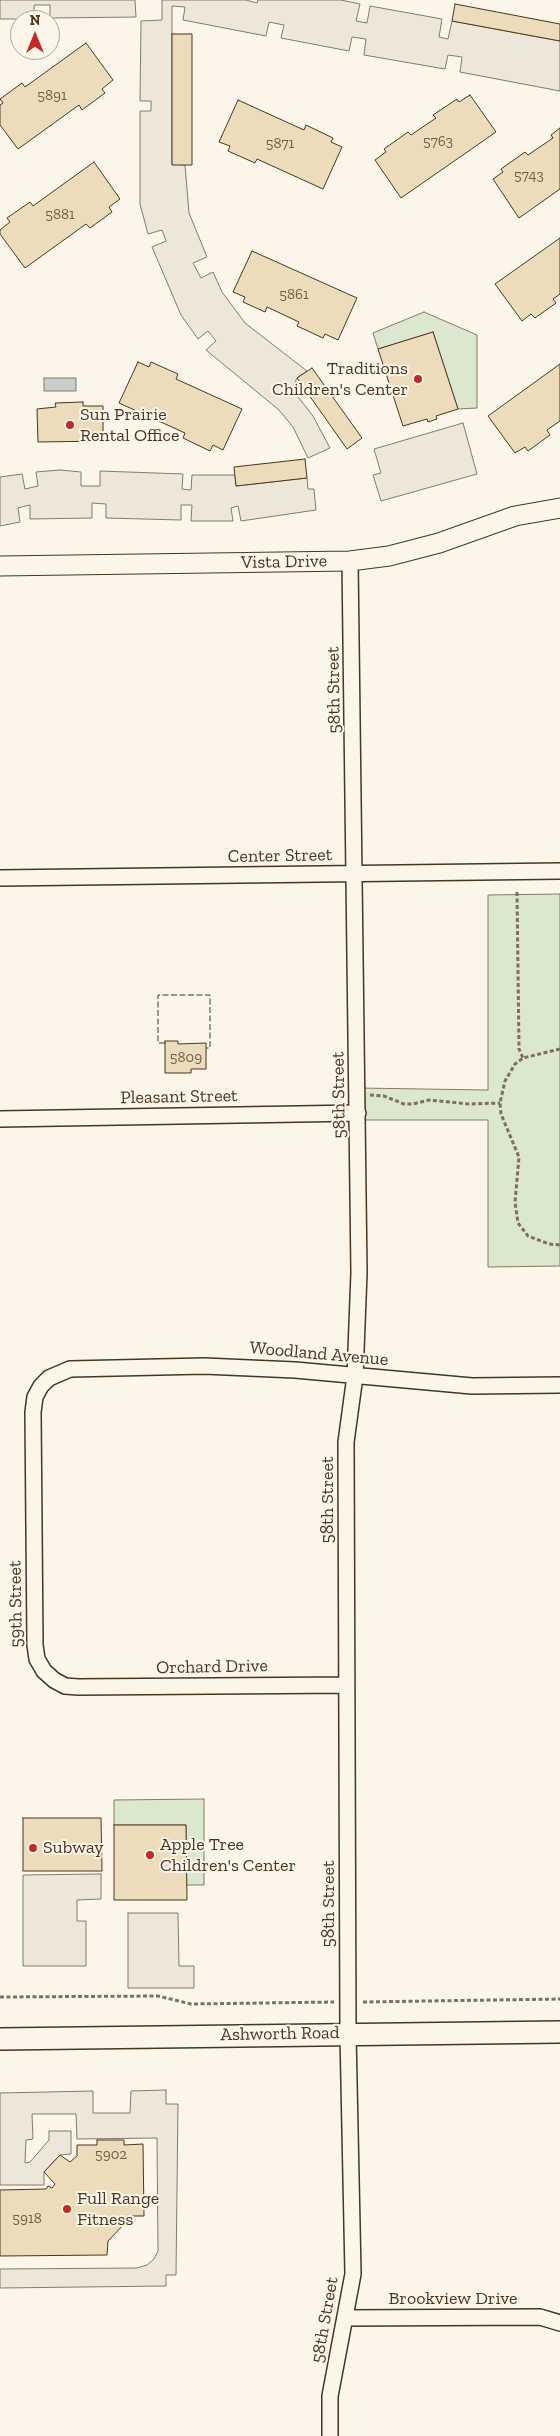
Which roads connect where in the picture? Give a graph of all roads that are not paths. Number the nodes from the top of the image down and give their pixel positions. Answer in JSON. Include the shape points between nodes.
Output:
{"nodes":[{"id":1,"x":560,"y":508,"type":"edge"},
{"id":2,"x":350,"y":561,"type":"junction"},
{"id":3,"x":0,"y":566,"type":"edge"},
{"id":4,"x":560,"y":871,"type":"edge"},
{"id":5,"x":355,"y":874,"type":"junction"},
{"id":6,"x":0,"y":878,"type":"edge"},
{"id":7,"x":358,"y":1113,"type":"junction"},
{"id":8,"x":0,"y":1119,"type":"edge"},
{"id":9,"x":75,"y":1369,"type":"joint"},
{"id":10,"x":355,"y":1376,"type":"junction"},
{"id":11,"x":560,"y":1385,"type":"edge"},
{"id":12,"x":347,"y":1684,"type":"junction"},
{"id":13,"x":78,"y":1687,"type":"joint"},
{"id":14,"x":560,"y":2032,"type":"edge"},
{"id":15,"x":348,"y":2034,"type":"junction"},
{"id":16,"x":0,"y":2039,"type":"edge"},
{"id":17,"x":346,"y":2318,"type":"junction"},
{"id":18,"x":560,"y":2323,"type":"edge"},
{"id":19,"x":330,"y":2436,"type":"edge"}],
"edges":[{"from":1,"to":2,"type":"street","name":"Vista Drive","via":[[515,516],[439,543],[389,556]]},
{"from":2,"to":3,"type":"street","name":"Vista Drive"},
{"from":2,"to":5,"type":"street","name":"58th Street"},
{"from":4,"to":5,"type":"street","name":"Center Street"},
{"from":5,"to":6,"type":"street","name":"Center Street"},
{"from":5,"to":7,"type":"street","name":"58th Street"},
{"from":7,"to":8,"type":"street","name":"Pleasant Street"},
{"from":7,"to":10,"type":"street","name":"58th Street","via":[[359,1274]]},
{"from":9,"to":10,"type":"street","name":"Woodland Avenue","via":[[240,1367]]},
{"from":9,"to":13,"type":"street","name":"59th Street","via":[[49,1378],[35,1397],[32,1412],[34,1635],[37,1659],[44,1671],[66,1686]]},
{"from":10,"to":11,"type":"street","name":"Woodland Avenue","via":[[472,1386]]},
{"from":10,"to":12,"type":"street","name":"58th Street","via":[[346,1442]]},
{"from":12,"to":13,"type":"street","name":"Orchard Drive"},
{"from":12,"to":15,"type":"street","name":"58th Street"},
{"from":14,"to":15,"type":"main road","name":"Ashworth Road"},
{"from":15,"to":16,"type":"main road","name":"Ashworth Road"},
{"from":15,"to":17,"type":"street","name":"58th Street","via":[[353,2274]]},
{"from":17,"to":18,"type":"street","name":"Brookview Drive","via":[[540,2317]]},
{"from":17,"to":19,"type":"street","name":"58th Street","via":[[330,2396]]}]}
